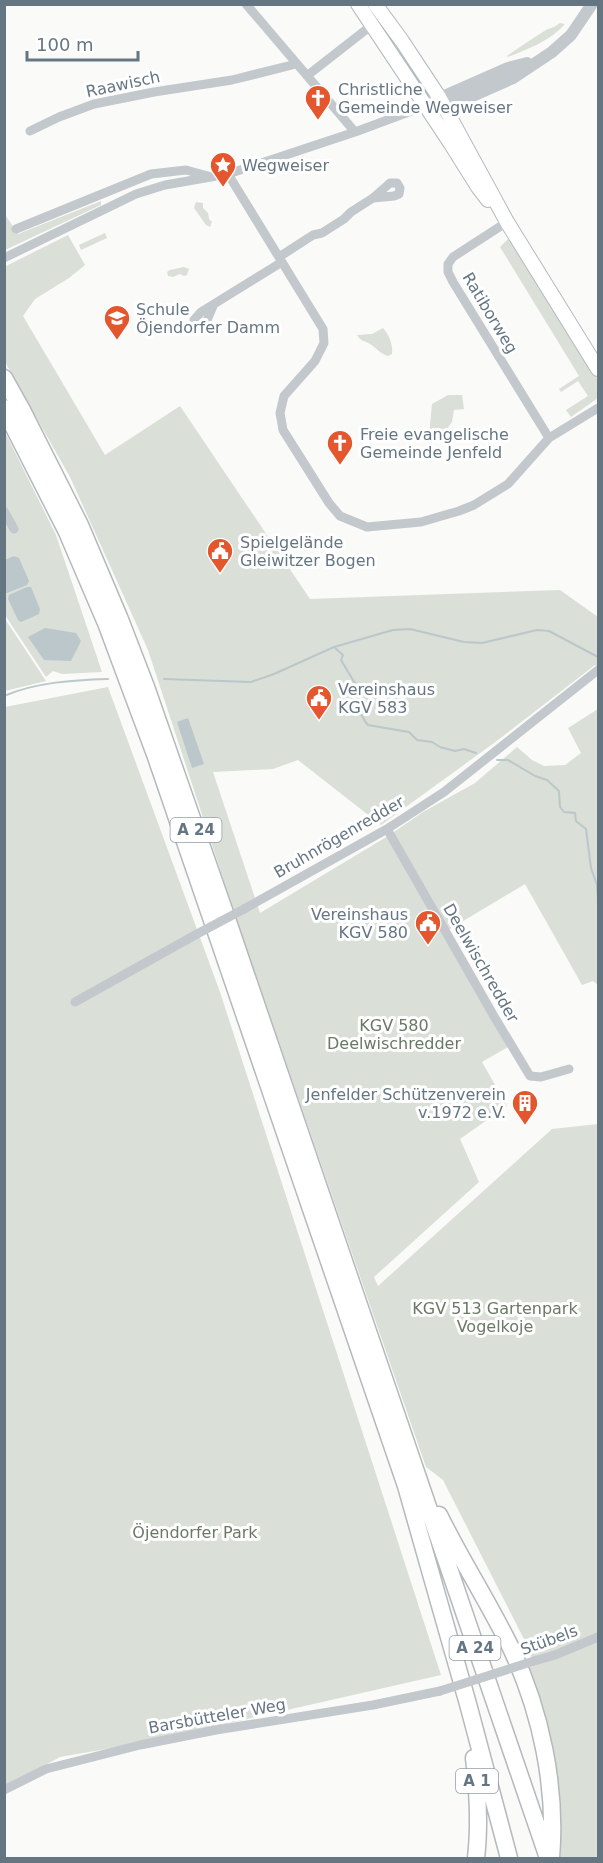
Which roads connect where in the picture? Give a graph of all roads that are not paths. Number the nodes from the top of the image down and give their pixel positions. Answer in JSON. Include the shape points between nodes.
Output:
{"nodes":[{"id":1,"x":246,"y":4,"type":"edge"},
{"id":2,"x":358,"y":4,"type":"edge"},
{"id":3,"x":375,"y":4,"type":"edge"},
{"id":4,"x":594,"y":8,"type":"edge"},
{"id":5,"x":372,"y":25,"type":"junction"},
{"id":6,"x":296,"y":64,"type":"junction"},
{"id":7,"x":308,"y":75,"type":"junction"},
{"id":8,"x":442,"y":102,"type":"junction"},
{"id":9,"x":425,"y":106,"type":"junction"},
{"id":10,"x":30,"y":131,"type":"dead end"},
{"id":11,"x":355,"y":132,"type":"junction"},
{"id":12,"x":228,"y":174,"type":"junction"},
{"id":13,"x":210,"y":177,"type":"junction"},
{"id":14,"x":373,"y":198,"type":"dead end"},
{"id":15,"x":507,"y":222,"type":"junction"},
{"id":16,"x":16,"y":229,"type":"dead end"},
{"id":17,"x":4,"y":258,"type":"edge"},
{"id":18,"x":280,"y":259,"type":"junction"},
{"id":19,"x":213,"y":306,"type":"dead end"},
{"id":20,"x":598,"y":369,"type":"edge"},
{"id":21,"x":4,"y":378,"type":"edge"},
{"id":22,"x":4,"y":408,"type":"edge"},
{"id":23,"x":598,"y":408,"type":"edge"},
{"id":24,"x":549,"y":438,"type":"junction"},
{"id":25,"x":4,"y":511,"type":"edge"},
{"id":26,"x":14,"y":529,"type":"dead end"},
{"id":27,"x":598,"y":670,"type":"edge"},
{"id":28,"x":387,"y":829,"type":"junction"},
{"id":29,"x":75,"y":1002,"type":"dead end"},
{"id":30,"x":569,"y":1069,"type":"dead end"},
{"id":31,"x":403,"y":1436,"type":"junction"},
{"id":32,"x":598,"y":1637,"type":"edge"},
{"id":33,"x":440,"y":1691,"type":"joint"},
{"id":34,"x":468,"y":1704,"type":"junction"},
{"id":35,"x":4,"y":1790,"type":"edge"},
{"id":36,"x":476,"y":1858,"type":"edge"},
{"id":37,"x":509,"y":1858,"type":"edge"},
{"id":38,"x":549,"y":1858,"type":"edge"}],
"edges":[{"from":1,"to":6,"type":"street"},
{"from":2,"to":5,"type":"main road"},
{"from":3,"to":8,"type":"main road"},
{"from":4,"to":8,"type":"street","via":[[552,52],[513,78]]},
{"from":5,"to":7,"type":"street"},
{"from":5,"to":9,"type":"main road"},
{"from":6,"to":7,"type":"street"},
{"from":6,"to":10,"type":"street","name":"Raawisch","via":[[232,80],[94,104]]},
{"from":7,"to":11,"type":"street"},
{"from":8,"to":9,"type":"street"},
{"from":8,"to":15,"type":"main road"},
{"from":9,"to":11,"type":"street"},
{"from":9,"to":15,"type":"main road","via":[[478,187]]},
{"from":11,"to":12,"type":"street"},
{"from":12,"to":13,"type":"street"},
{"from":12,"to":18,"type":"street"},
{"from":13,"to":16,"type":"street","via":[[186,170],[151,174]]},
{"from":13,"to":17,"type":"street","via":[[136,194]]},
{"from":14,"to":18,"type":"street"},
{"from":15,"to":20,"type":"main road"},
{"from":15,"to":24,"type":"street","name":"Ratiborweg","via":[[453,257],[448,272]]},
{"from":18,"to":19,"type":"street"},
{"from":18,"to":24,"type":"street","via":[[323,329],[324,343],[315,361],[284,396],[280,413],[283,430],[340,516],[376,527],[421,522],[459,512],[508,484]]},
{"from":21,"to":31,"type":"highway","number":"A 24","via":[[80,525],[135,659]]},
{"from":22,"to":34,"type":"highway","number":"A 24","via":[[67,532],[133,692],[406,1486]]},
{"from":23,"to":24,"type":"street"},
{"from":25,"to":26,"type":"street"},
{"from":27,"to":28,"type":"street","name":"Bruhnrögenredder","via":[[444,792]]},
{"from":28,"to":29,"type":"street","name":"Bruhnrögenredder","bridge":true},
{"from":28,"to":30,"type":"street","name":"Deelwischredder","via":[[530,1076]]},
{"from":31,"to":38,"type":"highway","number":"A 24"},
{"from":31,"to":38,"type":"highway","number":"A 24","via":[[447,1531],[495,1616],[537,1716],[549,1778]]},
{"from":32,"to":33,"type":"street","name":"Stübels","bridge":true,"via":[[555,1655]]},
{"from":33,"to":35,"type":"street","name":"Barsbütteler Weg","via":[[140,1745],[46,1769]]},
{"from":34,"to":36,"type":"highway","number":"A 1","via":[[479,1801]]},
{"from":34,"to":37,"type":"highway","number":"A 24"}]}
